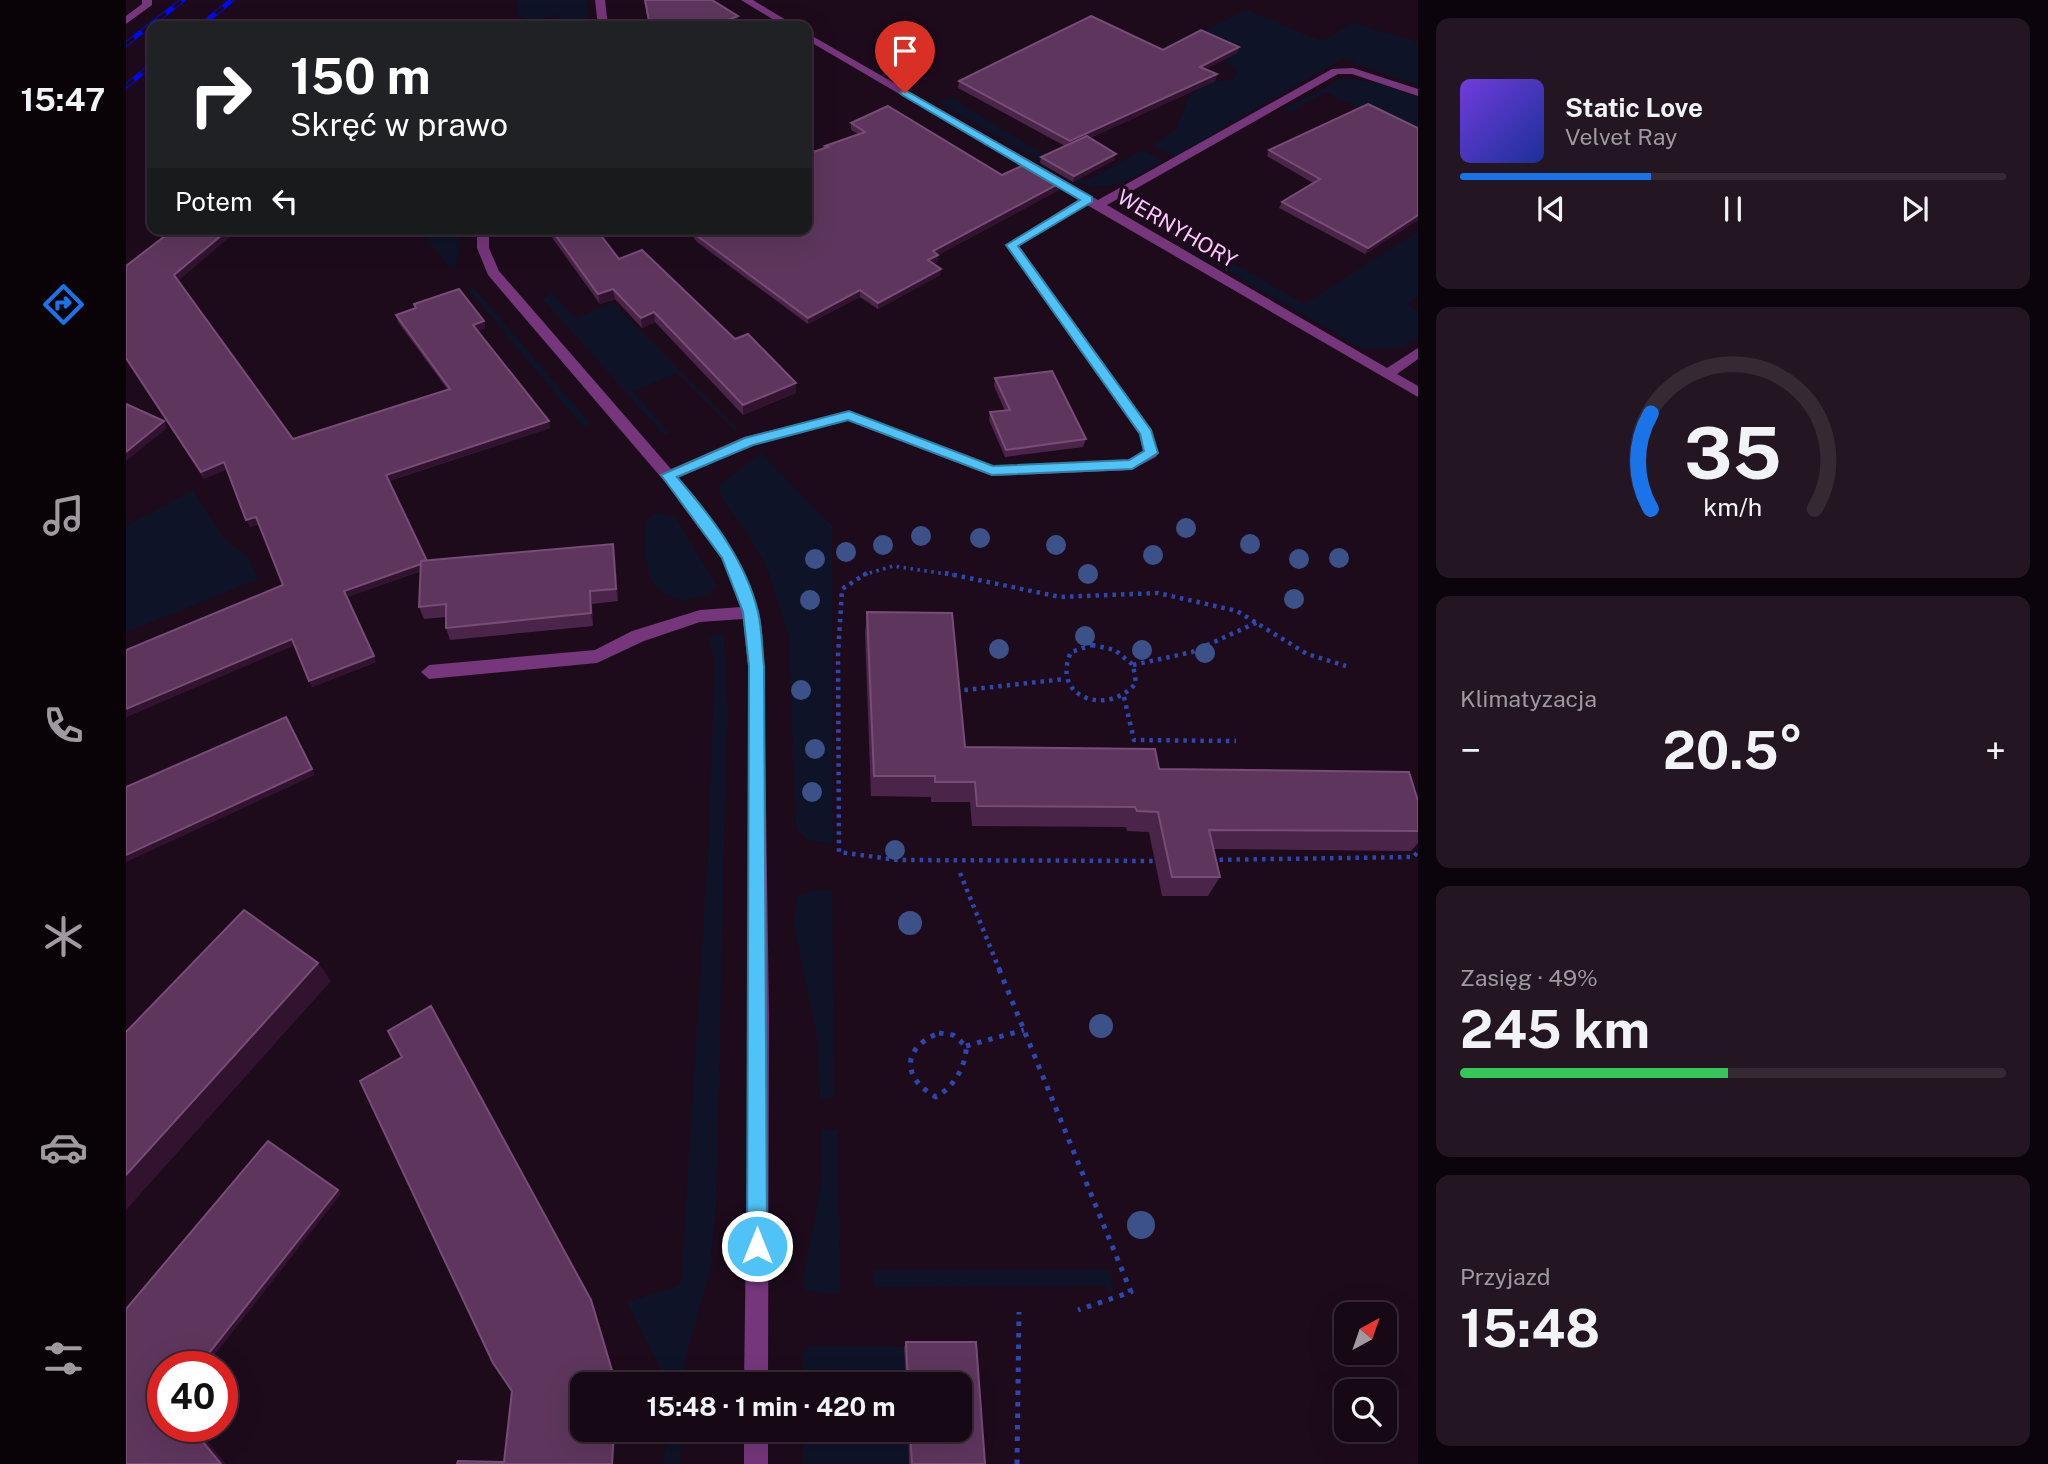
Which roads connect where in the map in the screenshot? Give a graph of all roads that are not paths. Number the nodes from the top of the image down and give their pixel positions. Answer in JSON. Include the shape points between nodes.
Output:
{"nodes":[{"id":1,"x":147,"y":0,"type":"edge"},
{"id":2,"x":600,"y":0,"type":"edge"},
{"id":3,"x":746,"y":0,"type":"edge"},
{"id":4,"x":776,"y":18,"type":"junction"},
{"id":5,"x":126,"y":21,"type":"edge"},
{"id":6,"x":602,"y":21,"type":"edge"},
{"id":7,"x":770,"y":21,"type":"edge"},
{"id":8,"x":782,"y":21,"type":"edge"},
{"id":9,"x":812,"y":39,"type":"edge"},
{"id":10,"x":1418,"y":93,"type":"edge"},
{"id":11,"x":1093,"y":202,"type":"junction"},
{"id":12,"x":483,"y":235,"type":"edge"},
{"id":13,"x":1418,"y":352,"type":"edge"},
{"id":14,"x":1388,"y":374,"type":"junction"},
{"id":15,"x":1418,"y":392,"type":"edge"},
{"id":16,"x":668,"y":475,"type":"junction"},
{"id":17,"x":751,"y":612,"type":"junction"},
{"id":18,"x":429,"y":672,"type":"dead end"},
{"id":19,"x":756,"y":1372,"type":"edge"},
{"id":20,"x":756,"y":1442,"type":"edge"},
{"id":21,"x":756,"y":1464,"type":"edge"}],
"edges":[{"from":1,"to":5,"type":"street","via":[[147,5]]},
{"from":2,"to":6,"type":"street"},
{"from":3,"to":4,"type":"street"},
{"from":4,"to":7,"type":"street"},
{"from":4,"to":8,"type":"street"},
{"from":9,"to":11,"type":"street","name":"WERNYHORY"},
{"from":10,"to":11,"type":"street","via":[[1353,71],[1336,71]]},
{"from":11,"to":14,"type":"street","name":"WERNYHORY"},
{"from":11,"to":16,"type":"street","via":[[1012,245],[1146,433],[1151,453],[1132,465],[992,471],[849,416],[749,441]]},
{"from":12,"to":16,"type":"street","via":[[493,272]]},
{"from":13,"to":14,"type":"street"},
{"from":14,"to":15,"type":"street","name":"WERNYHORY"},
{"from":16,"to":17,"type":"street","via":[[729,556]]},
{"from":17,"to":18,"type":"street","via":[[700,616],[638,636],[597,656]]},
{"from":17,"to":19,"type":"street","via":[[756,666],[759,1016]]},
{"from":20,"to":21,"type":"street"}]}
